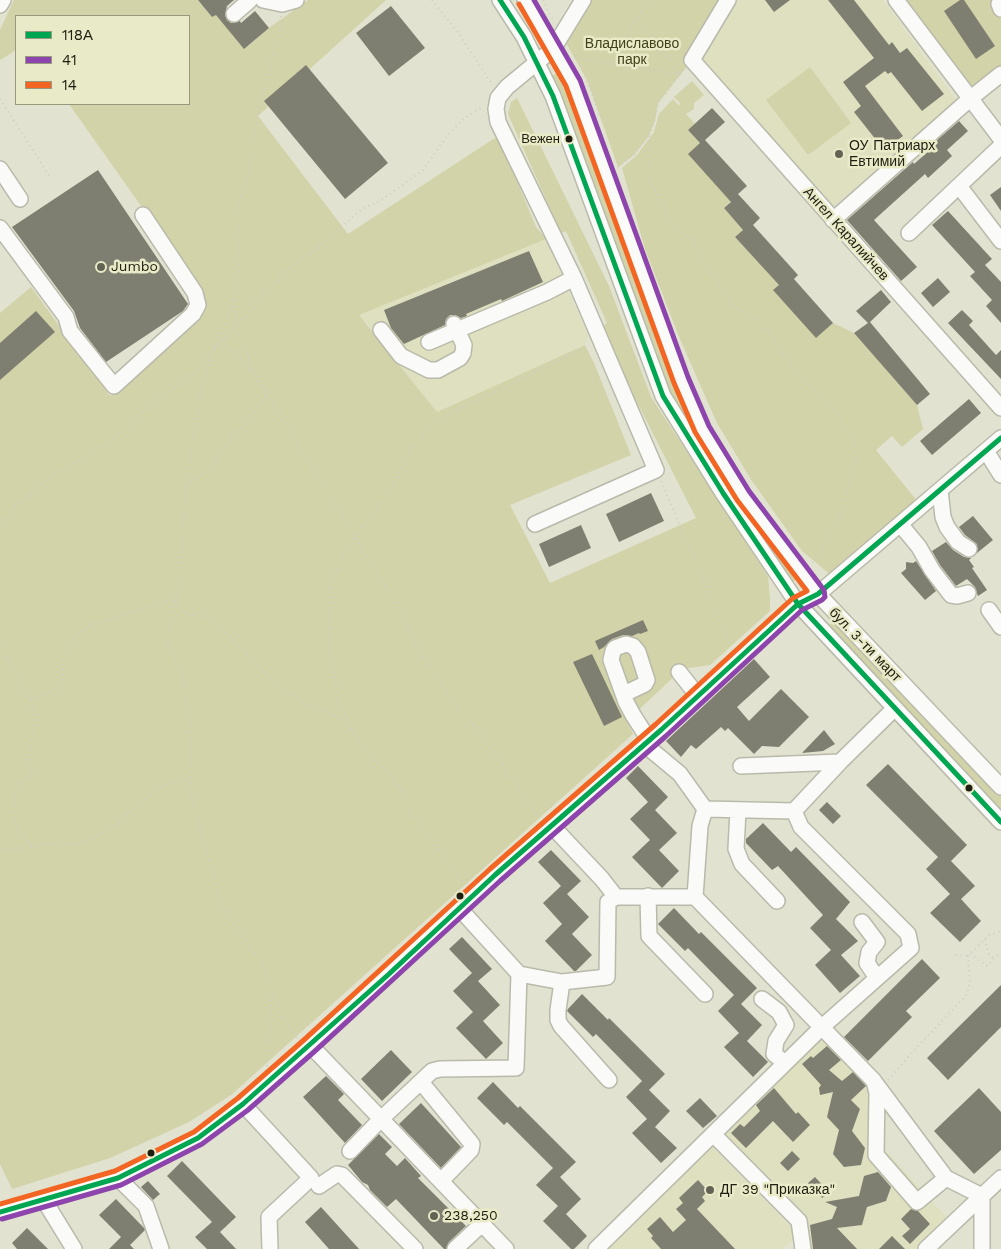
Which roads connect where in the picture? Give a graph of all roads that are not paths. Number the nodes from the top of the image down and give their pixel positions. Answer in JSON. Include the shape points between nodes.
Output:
{"nodes":[{"id":1,"x":3,"y":0,"type":"edge"},
{"id":2,"x":250,"y":0,"type":"edge"},
{"id":3,"x":263,"y":0,"type":"edge"},
{"id":4,"x":500,"y":0,"type":"edge"},
{"id":5,"x":525,"y":0,"type":"edge"},
{"id":6,"x":584,"y":0,"type":"edge"},
{"id":7,"x":728,"y":0,"type":"edge"},
{"id":8,"x":896,"y":0,"type":"edge"},
{"id":9,"x":1001,"y":0,"type":"edge"},
{"id":10,"x":289,"y":2,"type":"edge"},
{"id":11,"x":0,"y":6,"type":"edge"},
{"id":12,"x":1001,"y":10,"type":"edge"},
{"id":13,"x":234,"y":14,"type":"dead end"},
{"id":14,"x":553,"y":49,"type":"junction"},
{"id":15,"x":536,"y":64,"type":"junction"},
{"id":16,"x":1001,"y":74,"type":"edge"},
{"id":17,"x":971,"y":98,"type":"junction"},
{"id":18,"x":1001,"y":140,"type":"edge"},
{"id":19,"x":1001,"y":146,"type":"edge"},
{"id":20,"x":0,"y":169,"type":"edge"},
{"id":21,"x":959,"y":186,"type":"junction"},
{"id":22,"x":20,"y":199,"type":"dead end"},
{"id":23,"x":143,"y":214,"type":"dead end"},
{"id":24,"x":834,"y":220,"type":"junction"},
{"id":25,"x":0,"y":228,"type":"edge"},
{"id":26,"x":909,"y":233,"type":"dead end"},
{"id":27,"x":1001,"y":241,"type":"edge"},
{"id":28,"x":574,"y":278,"type":"junction"},
{"id":29,"x":456,"y":327,"type":"junction"},
{"id":30,"x":381,"y":330,"type":"dead end"},
{"id":31,"x":429,"y":342,"type":"dead end"},
{"id":32,"x":1001,"y":408,"type":"edge"},
{"id":33,"x":1001,"y":438,"type":"edge"},
{"id":34,"x":986,"y":451,"type":"junction"},
{"id":35,"x":1001,"y":475,"type":"edge"},
{"id":36,"x":940,"y":490,"type":"junction"},
{"id":37,"x":535,"y":524,"type":"dead end"},
{"id":38,"x":900,"y":524,"type":"junction"},
{"id":39,"x":969,"y":549,"type":"dead end"},
{"id":40,"x":968,"y":593,"type":"dead end"},
{"id":41,"x":818,"y":594,"type":"junction"},
{"id":42,"x":798,"y":604,"type":"junction"},
{"id":43,"x":990,"y":610,"type":"dead end"},
{"id":44,"x":1001,"y":627,"type":"edge"},
{"id":45,"x":679,"y":672,"type":"dead end"},
{"id":46,"x":624,"y":694,"type":"dead end"},
{"id":47,"x":698,"y":696,"type":"junction"},
{"id":48,"x":894,"y":709,"type":"junction"},
{"id":49,"x":646,"y":742,"type":"junction"},
{"id":50,"x":840,"y":762,"type":"junction"},
{"id":51,"x":741,"y":766,"type":"dead end"},
{"id":52,"x":1001,"y":787,"type":"edge"},
{"id":53,"x":705,"y":809,"type":"junction"},
{"id":54,"x":738,"y":810,"type":"junction"},
{"id":55,"x":794,"y":811,"type":"junction"},
{"id":56,"x":1001,"y":822,"type":"edge"},
{"id":57,"x":552,"y":826,"type":"junction"},
{"id":58,"x":648,"y":896,"type":"junction"},
{"id":59,"x":616,"y":897,"type":"junction"},
{"id":60,"x":695,"y":897,"type":"junction"},
{"id":61,"x":778,"y":901,"type":"dead end"},
{"id":62,"x":460,"y":909,"type":"junction"},
{"id":63,"x":862,"y":922,"type":"dead end"},
{"id":64,"x":519,"y":974,"type":"junction"},
{"id":65,"x":877,"y":978,"type":"junction"},
{"id":66,"x":562,"y":982,"type":"junction"},
{"id":67,"x":705,"y":994,"type":"dead end"},
{"id":68,"x":762,"y":999,"type":"dead end"},
{"id":69,"x":822,"y":1027,"type":"junction"},
{"id":70,"x":308,"y":1048,"type":"junction"},
{"id":71,"x":785,"y":1064,"type":"junction"},
{"id":72,"x":609,"y":1080,"type":"dead end"},
{"id":73,"x":421,"y":1082,"type":"junction"},
{"id":74,"x":876,"y":1088,"type":"junction"},
{"id":75,"x":243,"y":1104,"type":"junction"},
{"id":76,"x":381,"y":1119,"type":"junction"},
{"id":77,"x":713,"y":1134,"type":"junction"},
{"id":78,"x":350,"y":1151,"type":"dead end"},
{"id":79,"x":118,"y":1178,"type":"junction"},
{"id":80,"x":946,"y":1178,"type":"junction"},
{"id":81,"x":1001,"y":1178,"type":"edge"},
{"id":82,"x":441,"y":1181,"type":"junction"},
{"id":83,"x":319,"y":1186,"type":"dead end"},
{"id":84,"x":982,"y":1196,"type":"junction"},
{"id":85,"x":44,"y":1200,"type":"junction"},
{"id":86,"x":0,"y":1212,"type":"edge"},
{"id":87,"x":482,"y":1224,"type":"junction"},
{"id":88,"x":74,"y":1249,"type":"edge"},
{"id":89,"x":161,"y":1249,"type":"edge"},
{"id":90,"x":270,"y":1249,"type":"edge"},
{"id":91,"x":415,"y":1249,"type":"edge"},
{"id":92,"x":455,"y":1249,"type":"edge"},
{"id":93,"x":506,"y":1249,"type":"edge"},
{"id":94,"x":596,"y":1249,"type":"edge"},
{"id":95,"x":802,"y":1249,"type":"edge"},
{"id":96,"x":926,"y":1249,"type":"edge"},
{"id":97,"x":982,"y":1249,"type":"edge"}],
"edges":[{"from":1,"to":11,"type":"street"},
{"from":2,"to":13,"type":"street"},
{"from":3,"to":10,"type":"street"},
{"from":4,"to":15,"type":"street","name":"бул. 3-ти март","via":[[524,37]]},
{"from":5,"to":14,"type":"street","name":"бул. 3-ти март"},
{"from":6,"to":14,"type":"street"},
{"from":7,"to":24,"type":"street","name":"Ангел Каралийчев","via":[[692,60]]},
{"from":8,"to":17,"type":"street"},
{"from":9,"to":12,"type":"street"},
{"from":14,"to":15,"type":"street"},
{"from":14,"to":41,"type":"street","name":"бул. 3-ти март","via":[[573,83],[681,380],[702,429],[744,495]]},
{"from":15,"to":28,"type":"street","via":[[498,98],[498,122]]},
{"from":15,"to":42,"type":"street","name":"бул. 3-ти март","via":[[553,96],[663,396]]},
{"from":16,"to":17,"type":"street"},
{"from":17,"to":18,"type":"street"},
{"from":17,"to":24,"type":"street"},
{"from":19,"to":21,"type":"street"},
{"from":20,"to":22,"type":"street"},
{"from":21,"to":26,"type":"street"},
{"from":21,"to":27,"type":"street"},
{"from":23,"to":25,"type":"street","via":[[195,293],[198,305],[193,314],[114,386],[70,331],[66,317]]},
{"from":24,"to":32,"type":"street","name":"Ангел Каралийчев"},
{"from":28,"to":29,"type":"street","via":[[547,292]]},
{"from":28,"to":37,"type":"street","via":[[656,470]]},
{"from":29,"to":30,"type":"street","via":[[464,345],[463,353],[438,370],[429,370],[401,356]]},
{"from":29,"to":31,"type":"street"},
{"from":33,"to":34,"type":"street"},
{"from":34,"to":35,"type":"street"},
{"from":34,"to":36,"type":"street"},
{"from":36,"to":38,"type":"street"},
{"from":36,"to":39,"type":"street","via":[[947,527],[958,542]]},
{"from":38,"to":40,"type":"street","via":[[951,595]]},
{"from":38,"to":41,"type":"street"},
{"from":41,"to":42,"type":"street"},
{"from":41,"to":52,"type":"street","name":"бул. 3-ти март"},
{"from":42,"to":47,"type":"street"},
{"from":42,"to":48,"type":"street","name":"бул. 3-ти март"},
{"from":43,"to":44,"type":"street"},
{"from":45,"to":47,"type":"street"},
{"from":46,"to":49,"type":"street"},
{"from":47,"to":49,"type":"street"},
{"from":48,"to":50,"type":"street"},
{"from":48,"to":56,"type":"street","name":"бул. 3-ти март"},
{"from":49,"to":53,"type":"street","via":[[680,774]]},
{"from":49,"to":57,"type":"street"},
{"from":50,"to":51,"type":"street"},
{"from":50,"to":55,"type":"street"},
{"from":53,"to":54,"type":"street"},
{"from":53,"to":60,"type":"street","via":[[700,826]]},
{"from":54,"to":55,"type":"street"},
{"from":54,"to":61,"type":"street","via":[[736,849],[742,864]]},
{"from":55,"to":65,"type":"street","via":[[801,827],[908,934],[911,948]]},
{"from":57,"to":59,"type":"street"},
{"from":57,"to":62,"type":"street"},
{"from":58,"to":59,"type":"street"},
{"from":58,"to":60,"type":"street"},
{"from":58,"to":67,"type":"street","via":[[649,936]]},
{"from":59,"to":66,"type":"street","via":[[608,902],[607,977]]},
{"from":60,"to":69,"type":"street"},
{"from":62,"to":64,"type":"street"},
{"from":62,"to":70,"type":"street"},
{"from":63,"to":65,"type":"street","via":[[877,942],[867,963]]},
{"from":64,"to":66,"type":"street"},
{"from":64,"to":73,"type":"street","via":[[516,1068],[440,1069]]},
{"from":65,"to":69,"type":"street"},
{"from":66,"to":72,"type":"street","via":[[558,1020]]},
{"from":68,"to":71,"type":"street","via":[[779,1012],[786,1025],[776,1041],[774,1054]]},
{"from":69,"to":71,"type":"street"},
{"from":69,"to":74,"type":"street"},
{"from":70,"to":75,"type":"street"},
{"from":70,"to":76,"type":"street"},
{"from":71,"to":77,"type":"street"},
{"from":73,"to":76,"type":"street"},
{"from":73,"to":82,"type":"street","via":[[472,1144],[471,1150]]},
{"from":74,"to":80,"type":"street"},
{"from":74,"to":80,"type":"street","via":[[876,1155],[917,1202]]},
{"from":75,"to":79,"type":"street","via":[[198,1138]]},
{"from":75,"to":90,"type":"street","via":[[311,1178],[269,1217]]},
{"from":76,"to":78,"type":"street"},
{"from":76,"to":82,"type":"street"},
{"from":77,"to":94,"type":"street"},
{"from":77,"to":95,"type":"street","via":[[799,1221]]},
{"from":79,"to":85,"type":"street"},
{"from":79,"to":89,"type":"street","via":[[146,1206]]},
{"from":80,"to":84,"type":"street"},
{"from":81,"to":84,"type":"street"},
{"from":82,"to":87,"type":"street"},
{"from":83,"to":91,"type":"street","via":[[337,1174],[342,1175]]},
{"from":84,"to":96,"type":"street"},
{"from":84,"to":97,"type":"street"},
{"from":85,"to":86,"type":"street"},
{"from":85,"to":88,"type":"street"},
{"from":87,"to":92,"type":"street"},
{"from":87,"to":93,"type":"street"}]}
